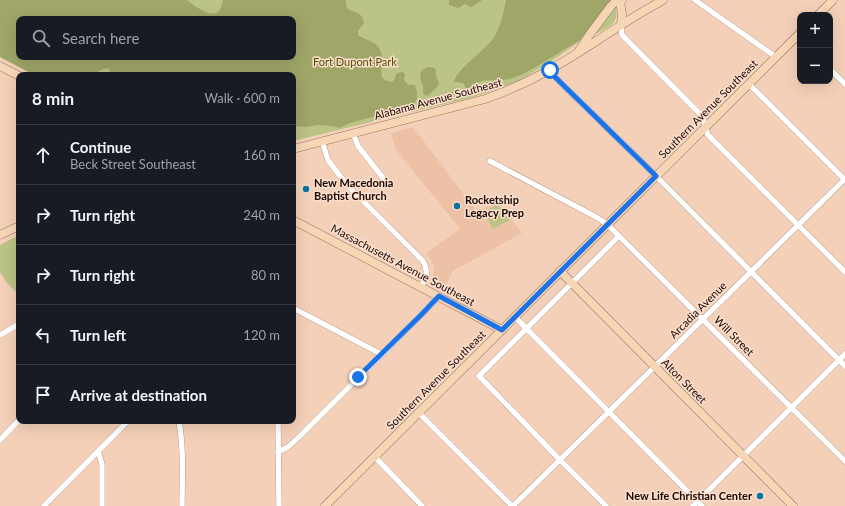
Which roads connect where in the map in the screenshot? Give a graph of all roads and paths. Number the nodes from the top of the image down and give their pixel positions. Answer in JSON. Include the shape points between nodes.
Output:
{"nodes":[{"id":1,"x":620,"y":0,"type":"edge"},
{"id":2,"x":663,"y":0,"type":"edge"},
{"id":3,"x":695,"y":0,"type":"edge"},
{"id":4,"x":833,"y":0,"type":"edge"},
{"id":5,"x":821,"y":12,"type":"edge"},
{"id":6,"x":621,"y":25,"type":"junction"},
{"id":7,"x":797,"y":37,"type":"edge"},
{"id":8,"x":577,"y":54,"type":"junction"},
{"id":9,"x":776,"y":57,"type":"junction"},
{"id":10,"x":0,"y":66,"type":"edge"},
{"id":11,"x":550,"y":70,"type":"junction"},
{"id":12,"x":833,"y":71,"type":"edge"},
{"id":13,"x":16,"y":74,"type":"edge"},
{"id":14,"x":749,"y":84,"type":"junction"},
{"id":15,"x":845,"y":84,"type":"edge"},
{"id":16,"x":706,"y":127,"type":"junction"},
{"id":17,"x":353,"y":133,"type":"junction"},
{"id":18,"x":322,"y":141,"type":"junction"},
{"id":19,"x":296,"y":148,"type":"edge"},
{"id":20,"x":490,"y":161,"type":"dead end"},
{"id":21,"x":656,"y":176,"type":"junction"},
{"id":22,"x":845,"y":179,"type":"edge"},
{"id":23,"x":387,"y":183,"type":"dead end"},
{"id":24,"x":296,"y":222,"type":"edge"},
{"id":25,"x":608,"y":225,"type":"junction"},
{"id":26,"x":798,"y":226,"type":"junction"},
{"id":27,"x":16,"y":227,"type":"edge"},
{"id":28,"x":0,"y":235,"type":"edge"},
{"id":29,"x":619,"y":236,"type":"junction"},
{"id":30,"x":560,"y":271,"type":"junction"},
{"id":31,"x":751,"y":272,"type":"junction"},
{"id":32,"x":845,"y":272,"type":"edge"},
{"id":33,"x":571,"y":283,"type":"junction"},
{"id":34,"x":421,"y":287,"type":"junction"},
{"id":35,"x":439,"y":296,"type":"junction"},
{"id":36,"x":296,"y":310,"type":"edge"},
{"id":37,"x":515,"y":317,"type":"junction"},
{"id":38,"x":703,"y":319,"type":"junction"},
{"id":39,"x":16,"y":326,"type":"edge"},
{"id":40,"x":526,"y":329,"type":"junction"},
{"id":41,"x":502,"y":330,"type":"junction"},
{"id":42,"x":0,"y":335,"type":"edge"},
{"id":43,"x":381,"y":354,"type":"junction"},
{"id":44,"x":845,"y":354,"type":"edge"},
{"id":45,"x":839,"y":360,"type":"junction"},
{"id":46,"x":845,"y":366,"type":"edge"},
{"id":47,"x":655,"y":367,"type":"junction"},
{"id":48,"x":791,"y":407,"type":"junction"},
{"id":49,"x":609,"y":412,"type":"junction"},
{"id":50,"x":419,"y":413,"type":"junction"},
{"id":51,"x":16,"y":423,"type":"edge"},
{"id":52,"x":125,"y":424,"type":"edge"},
{"id":53,"x":179,"y":424,"type":"edge"},
{"id":54,"x":278,"y":424,"type":"edge"},
{"id":55,"x":0,"y":440,"type":"edge"},
{"id":56,"x":98,"y":451,"type":"junction"},
{"id":57,"x":278,"y":452,"type":"junction"},
{"id":58,"x":375,"y":456,"type":"junction"},
{"id":59,"x":743,"y":456,"type":"junction"},
{"id":60,"x":560,"y":460,"type":"junction"},
{"id":61,"x":845,"y":461,"type":"edge"},
{"id":62,"x":698,"y":501,"type":"junction"},
{"id":63,"x":44,"y":506,"type":"edge"},
{"id":64,"x":102,"y":506,"type":"edge"},
{"id":65,"x":182,"y":506,"type":"edge"},
{"id":66,"x":279,"y":506,"type":"edge"},
{"id":67,"x":325,"y":506,"type":"edge"},
{"id":68,"x":422,"y":506,"type":"edge"},
{"id":69,"x":513,"y":506,"type":"edge"},
{"id":70,"x":606,"y":506,"type":"edge"},
{"id":71,"x":693,"y":506,"type":"edge"},
{"id":72,"x":702,"y":506,"type":"edge"},
{"id":73,"x":793,"y":506,"type":"edge"}],
"edges":[{"from":1,"to":6,"type":"street"},
{"from":1,"to":8,"type":"street","via":[[614,3]]},
{"from":2,"to":6,"type":"street","name":"Alabama Avenue Southeast"},
{"from":3,"to":9,"type":"street"},
{"from":4,"to":5,"type":"street"},
{"from":6,"to":8,"type":"street","name":"Alabama Avenue Southeast"},
{"from":6,"to":16,"type":"street","via":[[622,35],[701,115]]},
{"from":7,"to":9,"type":"street","name":"Southern Avenue Southeast"},
{"from":8,"to":11,"type":"street","name":"Alabama Avenue Southeast"},
{"from":9,"to":14,"type":"street","name":"Southern Avenue Southeast"},
{"from":10,"to":13,"type":"street"},
{"from":11,"to":17,"type":"street","name":"Alabama Avenue Southeast","via":[[485,100]]},
{"from":11,"to":21,"type":"street"},
{"from":12,"to":15,"type":"street"},
{"from":14,"to":16,"type":"street","name":"Southern Avenue Southeast"},
{"from":14,"to":22,"type":"street"},
{"from":16,"to":21,"type":"street","name":"Southern Avenue Southeast"},
{"from":16,"to":26,"type":"street","via":[[708,135]]},
{"from":17,"to":18,"type":"street","name":"Alabama Avenue Southeast"},
{"from":17,"to":23,"type":"street","via":[[358,146]]},
{"from":18,"to":19,"type":"street","name":"Alabama Avenue Southeast"},
{"from":18,"to":34,"type":"street","via":[[328,160],[347,185],[423,261],[427,268]]},
{"from":20,"to":25,"type":"street","name":"Will Street"},
{"from":21,"to":25,"type":"street","name":"Southern Avenue Southeast"},
{"from":21,"to":31,"type":"street"},
{"from":22,"to":26,"type":"street","name":"Arcadia Avenue"},
{"from":24,"to":34,"type":"street","name":"Massachusetts Avenue Southeast"},
{"from":25,"to":29,"type":"street","name":"Will Street"},
{"from":25,"to":30,"type":"street","name":"Southern Avenue Southeast"},
{"from":26,"to":31,"type":"street","name":"Arcadia Avenue"},
{"from":26,"to":32,"type":"street"},
{"from":27,"to":28,"type":"street"},
{"from":29,"to":33,"type":"street"},
{"from":29,"to":38,"type":"street","name":"Will Street"},
{"from":30,"to":33,"type":"street","name":"Alton Street"},
{"from":30,"to":37,"type":"street","name":"Southern Avenue Southeast"},
{"from":31,"to":38,"type":"street","name":"Arcadia Avenue"},
{"from":31,"to":45,"type":"street"},
{"from":33,"to":40,"type":"street"},
{"from":33,"to":47,"type":"street","name":"Alton Street"},
{"from":34,"to":35,"type":"street","name":"Massachusetts Avenue Southeast"},
{"from":35,"to":41,"type":"street","name":"Massachusetts Avenue Southeast"},
{"from":35,"to":43,"type":"street"},
{"from":36,"to":43,"type":"street"},
{"from":37,"to":40,"type":"street"},
{"from":37,"to":41,"type":"street","name":"Southern Avenue Southeast"},
{"from":38,"to":47,"type":"street","name":"Arcadia Avenue"},
{"from":38,"to":48,"type":"street","name":"Will Street"},
{"from":39,"to":42,"type":"street"},
{"from":40,"to":49,"type":"street"},
{"from":40,"to":60,"type":"street","via":[[479,376]]},
{"from":41,"to":50,"type":"street","name":"Southern Avenue Southeast"},
{"from":43,"to":57,"type":"street","via":[[299,437]]},
{"from":44,"to":45,"type":"street"},
{"from":45,"to":46,"type":"street"},
{"from":45,"to":48,"type":"street"},
{"from":47,"to":49,"type":"street","name":"Arcadia Avenue"},
{"from":47,"to":59,"type":"street","name":"Alton Street"},
{"from":48,"to":59,"type":"street"},
{"from":48,"to":61,"type":"street","name":"Will Street"},
{"from":49,"to":60,"type":"street","name":"Arcadia Avenue"},
{"from":49,"to":62,"type":"street"},
{"from":50,"to":58,"type":"street","name":"Southern Avenue Southeast"},
{"from":50,"to":69,"type":"street"},
{"from":51,"to":55,"type":"street"},
{"from":52,"to":56,"type":"street"},
{"from":53,"to":65,"type":"street"},
{"from":54,"to":57,"type":"street"},
{"from":56,"to":63,"type":"street"},
{"from":56,"to":64,"type":"street","via":[[102,464]]},
{"from":57,"to":66,"type":"street"},
{"from":58,"to":67,"type":"street","name":"Southern Avenue Southeast"},
{"from":58,"to":68,"type":"street"},
{"from":59,"to":62,"type":"street"},
{"from":59,"to":73,"type":"street","name":"Alton Street"},
{"from":60,"to":69,"type":"street","name":"Arcadia Avenue"},
{"from":60,"to":70,"type":"street"},
{"from":62,"to":71,"type":"street"},
{"from":62,"to":72,"type":"street"}]}
